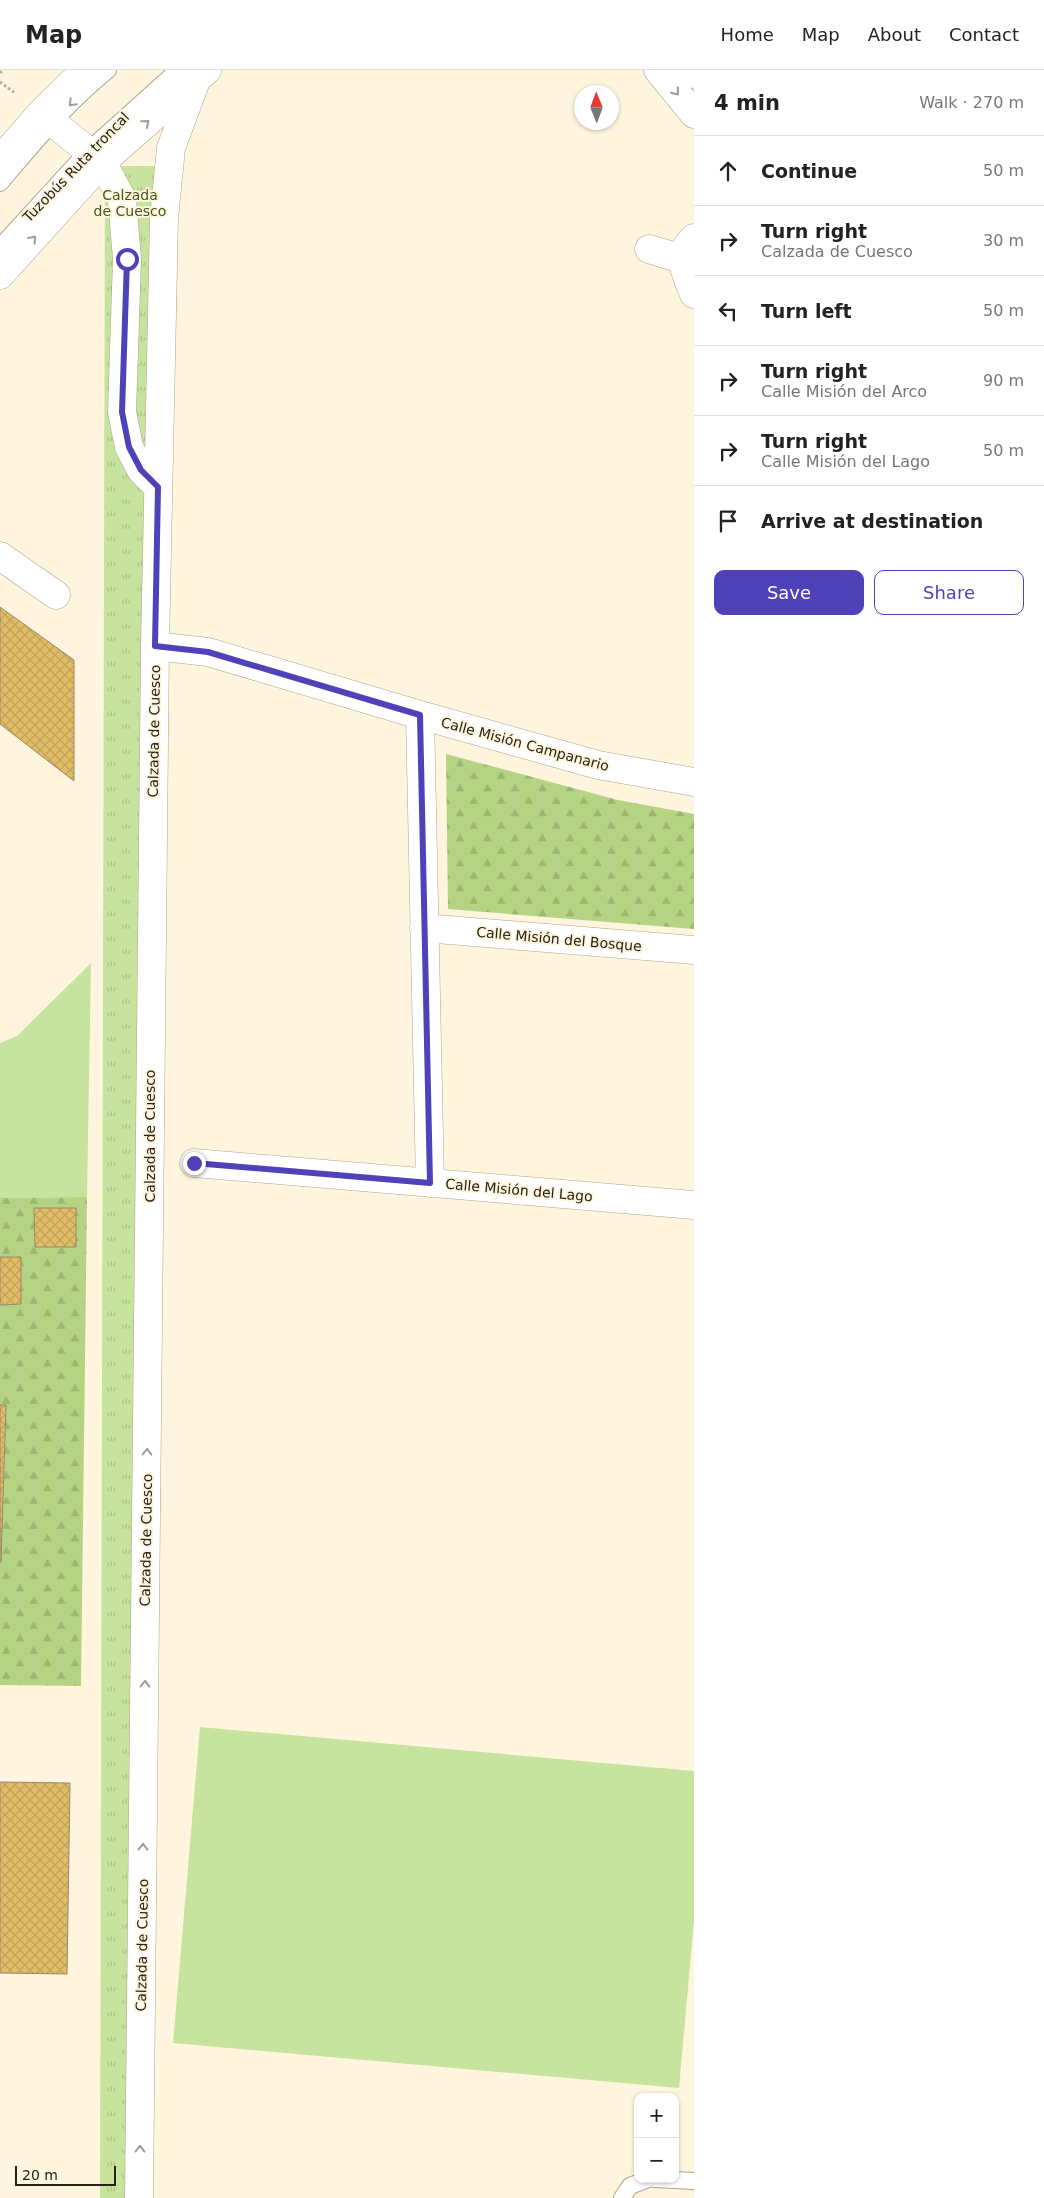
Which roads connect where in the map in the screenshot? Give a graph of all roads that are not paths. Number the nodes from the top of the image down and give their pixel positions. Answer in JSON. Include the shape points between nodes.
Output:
{"nodes":[{"id":1,"x":86,"y":70,"type":"edge"},
{"id":2,"x":108,"y":70,"type":"edge"},
{"id":3,"x":658,"y":70,"type":"edge"},
{"id":4,"x":690,"y":70,"type":"edge"},
{"id":5,"x":194,"y":73,"type":"edge"},
{"id":6,"x":694,"y":74,"type":"edge"},
{"id":7,"x":694,"y":114,"type":"edge"},
{"id":8,"x":47,"y":117,"type":"junction"},
{"id":9,"x":95,"y":156,"type":"junction"},
{"id":10,"x":0,"y":160,"type":"edge"},
{"id":11,"x":0,"y":183,"type":"edge"},
{"id":12,"x":0,"y":247,"type":"edge"},
{"id":13,"x":649,"y":249,"type":"dead end"},
{"id":14,"x":688,"y":249,"type":"edge"},
{"id":15,"x":0,"y":275,"type":"edge"},
{"id":16,"x":694,"y":294,"type":"edge"},
{"id":17,"x":158,"y":487,"type":"junction"},
{"id":18,"x":0,"y":556,"type":"edge"},
{"id":19,"x":56,"y":596,"type":"dead end"},
{"id":20,"x":155,"y":646,"type":"junction"},
{"id":21,"x":420,"y":715,"type":"junction"},
{"id":22,"x":694,"y":782,"type":"edge"},
{"id":23,"x":424,"y":928,"type":"junction"},
{"id":24,"x":694,"y":950,"type":"edge"},
{"id":25,"x":194,"y":1163,"type":"dead end"},
{"id":26,"x":430,"y":1183,"type":"junction"},
{"id":27,"x":694,"y":1204,"type":"edge"},
{"id":28,"x":679,"y":2180,"type":"edge"},
{"id":29,"x":694,"y":2181,"type":"edge"},
{"id":30,"x":638,"y":2183,"type":"edge"},
{"id":31,"x":139,"y":2198,"type":"edge"},
{"id":32,"x":622,"y":2198,"type":"edge"}],
"edges":[{"from":1,"to":8,"type":"street"},
{"from":2,"to":8,"type":"lane","one_way":true},
{"from":3,"to":7,"type":"street","one_way":true},
{"from":4,"to":6,"type":"street"},
{"from":9,"to":5,"type":"street","one_way":true},
{"from":5,"to":17,"type":"street","name":"Calzada de Cuesco","via":[[171,148],[165,208]]},
{"from":8,"to":9,"type":"street"},
{"from":8,"to":10,"type":"street"},
{"from":8,"to":11,"type":"lane"},
{"from":9,"to":12,"type":"lane","name":"Tuzobús Ruta troncal"},
{"from":15,"to":9,"type":"street","one_way":true},
{"from":9,"to":17,"type":"street","via":[[122,199],[127,259],[122,412],[129,447],[141,470]]},
{"from":13,"to":14,"type":"street"},
{"from":14,"to":16,"type":"street","via":[[686,277]]},
{"from":17,"to":20,"type":"street","name":"Calzada de Cuesco"},
{"from":18,"to":19,"type":"street"},
{"from":20,"to":21,"type":"street","name":"Calle Misión Campanario","via":[[208,652]]},
{"from":31,"to":20,"type":"street","name":"Calzada de Cuesco","one_way":true},
{"from":21,"to":22,"type":"street","name":"Calle Misión Campanario","via":[[598,765]]},
{"from":21,"to":23,"type":"street"},
{"from":23,"to":24,"type":"street","name":"Calle Misión del Bosque"},
{"from":23,"to":26,"type":"street"},
{"from":25,"to":26,"type":"street","name":"Calle Misión del Lago"},
{"from":26,"to":27,"type":"street","name":"Calle Misión del Lago"},
{"from":28,"to":29,"type":"lane"},
{"from":30,"to":32,"type":"lane","via":[[630,2186]]}]}
